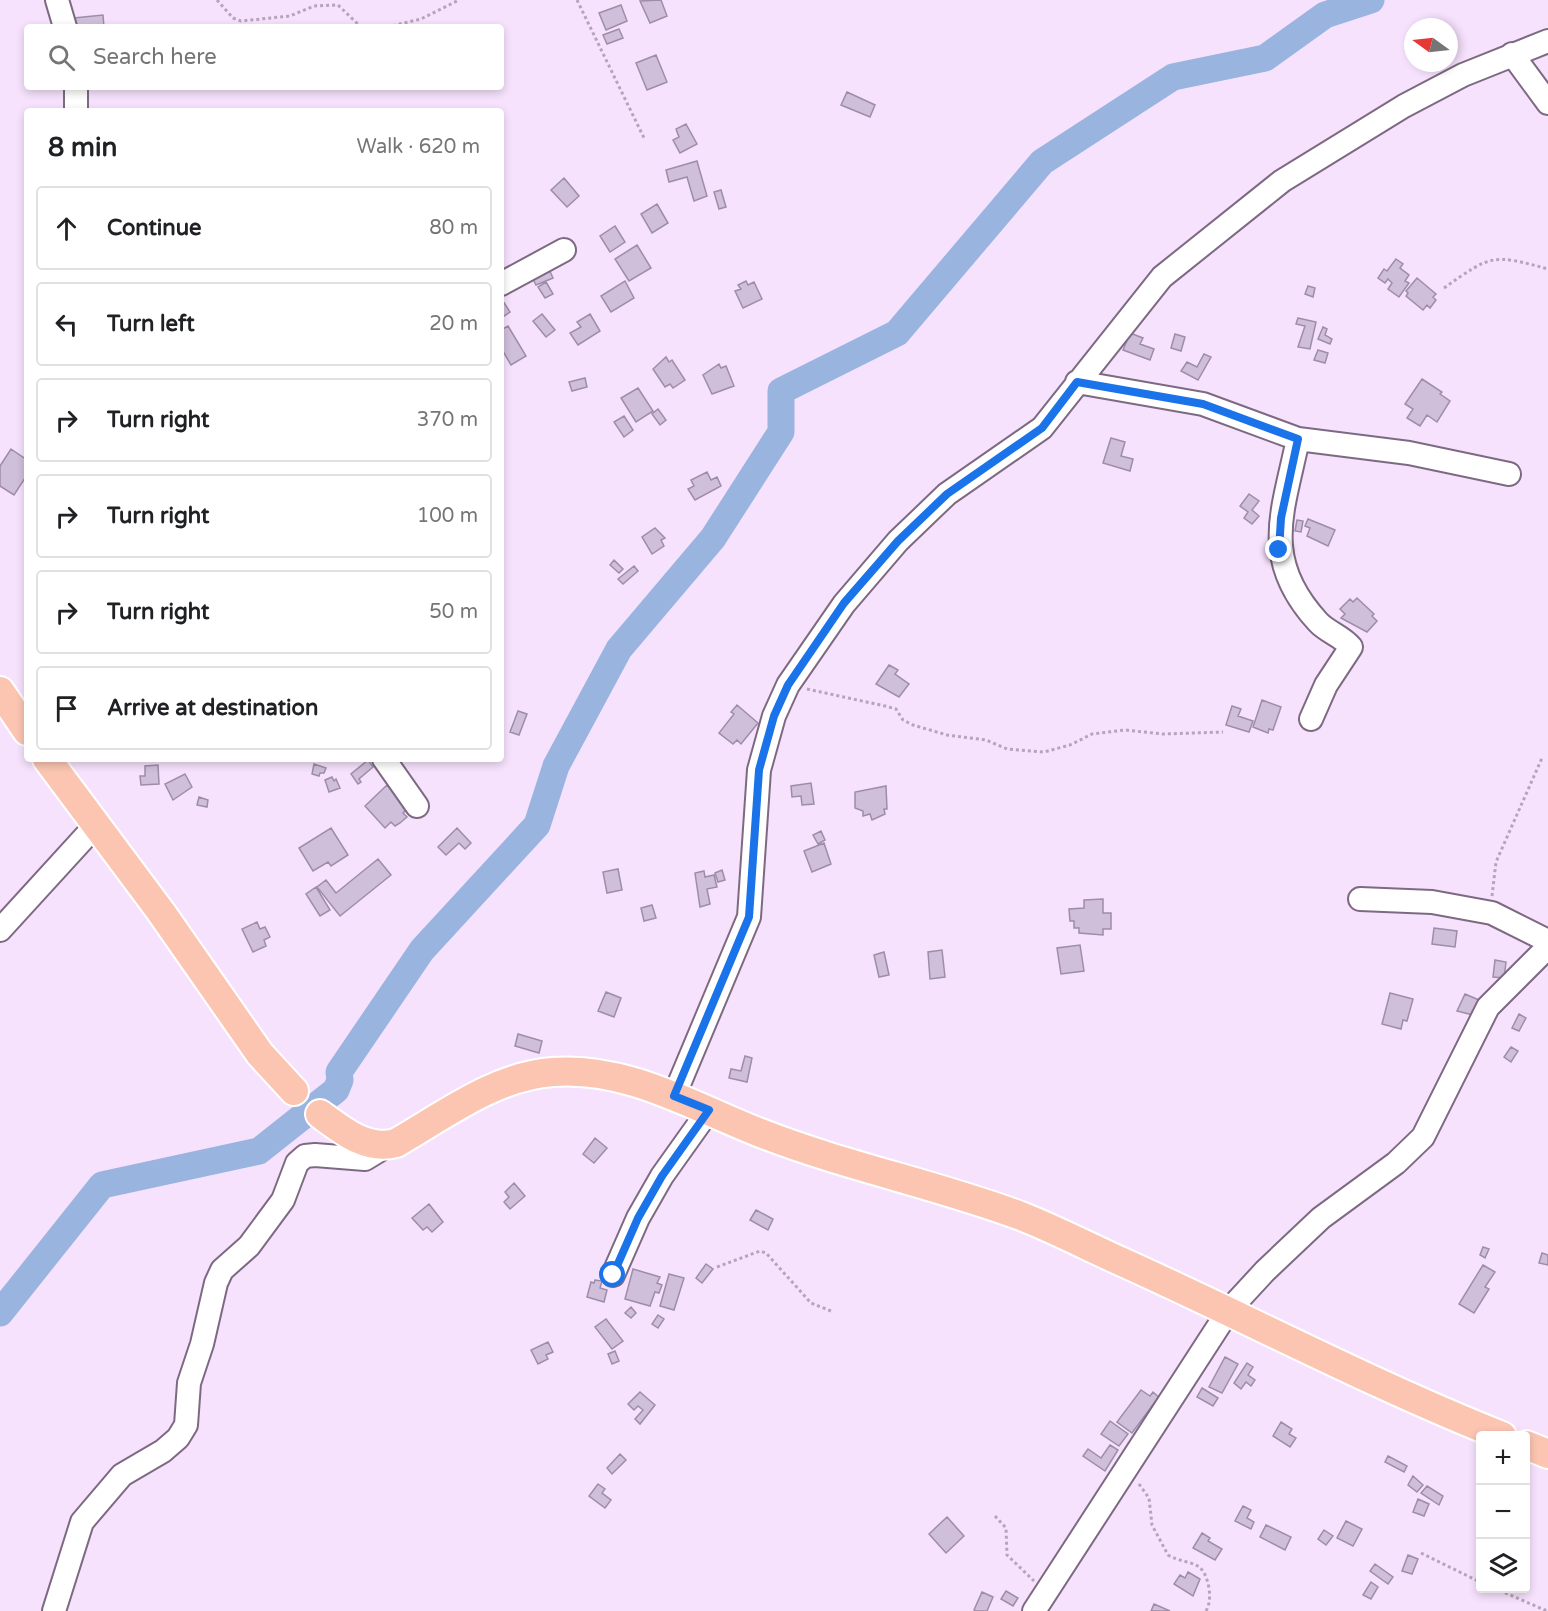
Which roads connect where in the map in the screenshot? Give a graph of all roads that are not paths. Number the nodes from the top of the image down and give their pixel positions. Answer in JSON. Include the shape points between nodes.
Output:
{"nodes":[{"id":1,"x":57,"y":0,"type":"edge"},
{"id":2,"x":64,"y":24,"type":"edge"},
{"id":3,"x":1548,"y":40,"type":"edge"},
{"id":4,"x":1512,"y":54,"type":"junction"},
{"id":5,"x":76,"y":90,"type":"edge"},
{"id":6,"x":1548,"y":102,"type":"edge"},
{"id":7,"x":76,"y":108,"type":"edge"},
{"id":8,"x":564,"y":249,"type":"dead end"},
{"id":9,"x":504,"y":282,"type":"edge"},
{"id":10,"x":1077,"y":382,"type":"junction"},
{"id":11,"x":1298,"y":439,"type":"junction"},
{"id":12,"x":1509,"y":474,"type":"dead end"},
{"id":13,"x":0,"y":691,"type":"edge"},
{"id":14,"x":1311,"y":719,"type":"dead end"},
{"id":15,"x":24,"y":726,"type":"edge"},
{"id":16,"x":49,"y":762,"type":"edge"},
{"id":17,"x":386,"y":762,"type":"edge"},
{"id":18,"x":417,"y":806,"type":"dead end"},
{"id":19,"x":95,"y":826,"type":"junction"},
{"id":20,"x":1360,"y":899,"type":"dead end"},
{"id":21,"x":0,"y":930,"type":"edge"},
{"id":22,"x":1548,"y":941,"type":"edge"},
{"id":23,"x":1548,"y":947,"type":"edge"},
{"id":24,"x":294,"y":1091,"type":"joint"},
{"id":25,"x":674,"y":1096,"type":"junction"},
{"id":26,"x":709,"y":1110,"type":"junction"},
{"id":27,"x":320,"y":1114,"type":"joint"},
{"id":28,"x":388,"y":1145,"type":"junction"},
{"id":29,"x":613,"y":1275,"type":"dead end"},
{"id":30,"x":1229,"y":1310,"type":"junction"},
{"id":31,"x":1489,"y":1431,"type":"edge"},
{"id":32,"x":1530,"y":1447,"type":"edge"},
{"id":33,"x":1548,"y":1454,"type":"edge"},
{"id":34,"x":1040,"y":1602,"type":"edge"},
{"id":35,"x":54,"y":1611,"type":"edge"}],
"edges":[{"from":1,"to":2,"type":"street"},
{"from":3,"to":4,"type":"street"},
{"from":4,"to":6,"type":"street"},
{"from":4,"to":10,"type":"street","via":[[1404,106],[1282,181],[1162,277]]},
{"from":5,"to":7,"type":"street"},
{"from":8,"to":9,"type":"street"},
{"from":10,"to":11,"type":"street","via":[[1203,404]]},
{"from":10,"to":25,"type":"street","via":[[1042,428],[947,494],[898,541],[844,603],[788,685],[774,716],[759,770],[749,917]]},
{"from":11,"to":12,"type":"street","via":[[1409,453]]},
{"from":11,"to":14,"type":"street","via":[[1281,518],[1284,572],[1319,624],[1351,647],[1326,685]]},
{"from":13,"to":15,"type":"main road"},
{"from":16,"to":19,"type":"main road"},
{"from":17,"to":18,"type":"street"},
{"from":19,"to":21,"type":"street"},
{"from":19,"to":24,"type":"main road","via":[[161,912],[260,1054]]},
{"from":20,"to":22,"type":"street","via":[[1432,902],[1492,913]]},
{"from":23,"to":30,"type":"street","via":[[1488,1007],[1423,1137],[1396,1163],[1321,1218]]},
{"from":24,"to":27,"type":"street"},
{"from":25,"to":26,"type":"main road"},
{"from":25,"to":28,"type":"main road","via":[[590,1071],[542,1073],[512,1079]]},
{"from":26,"to":29,"type":"street","via":[[662,1176]]},
{"from":26,"to":30,"type":"main road","via":[[759,1132],[1021,1216]]},
{"from":27,"to":28,"type":"main road","via":[[359,1139],[375,1146]]},
{"from":28,"to":35,"type":"street","via":[[365,1159],[315,1155],[305,1156],[297,1163],[283,1200],[216,1282],[189,1383],[186,1425],[163,1451],[122,1475],[82,1522]]},
{"from":30,"to":31,"type":"main road","via":[[1431,1408]]},
{"from":30,"to":34,"type":"street"},
{"from":32,"to":33,"type":"main road"}]}
